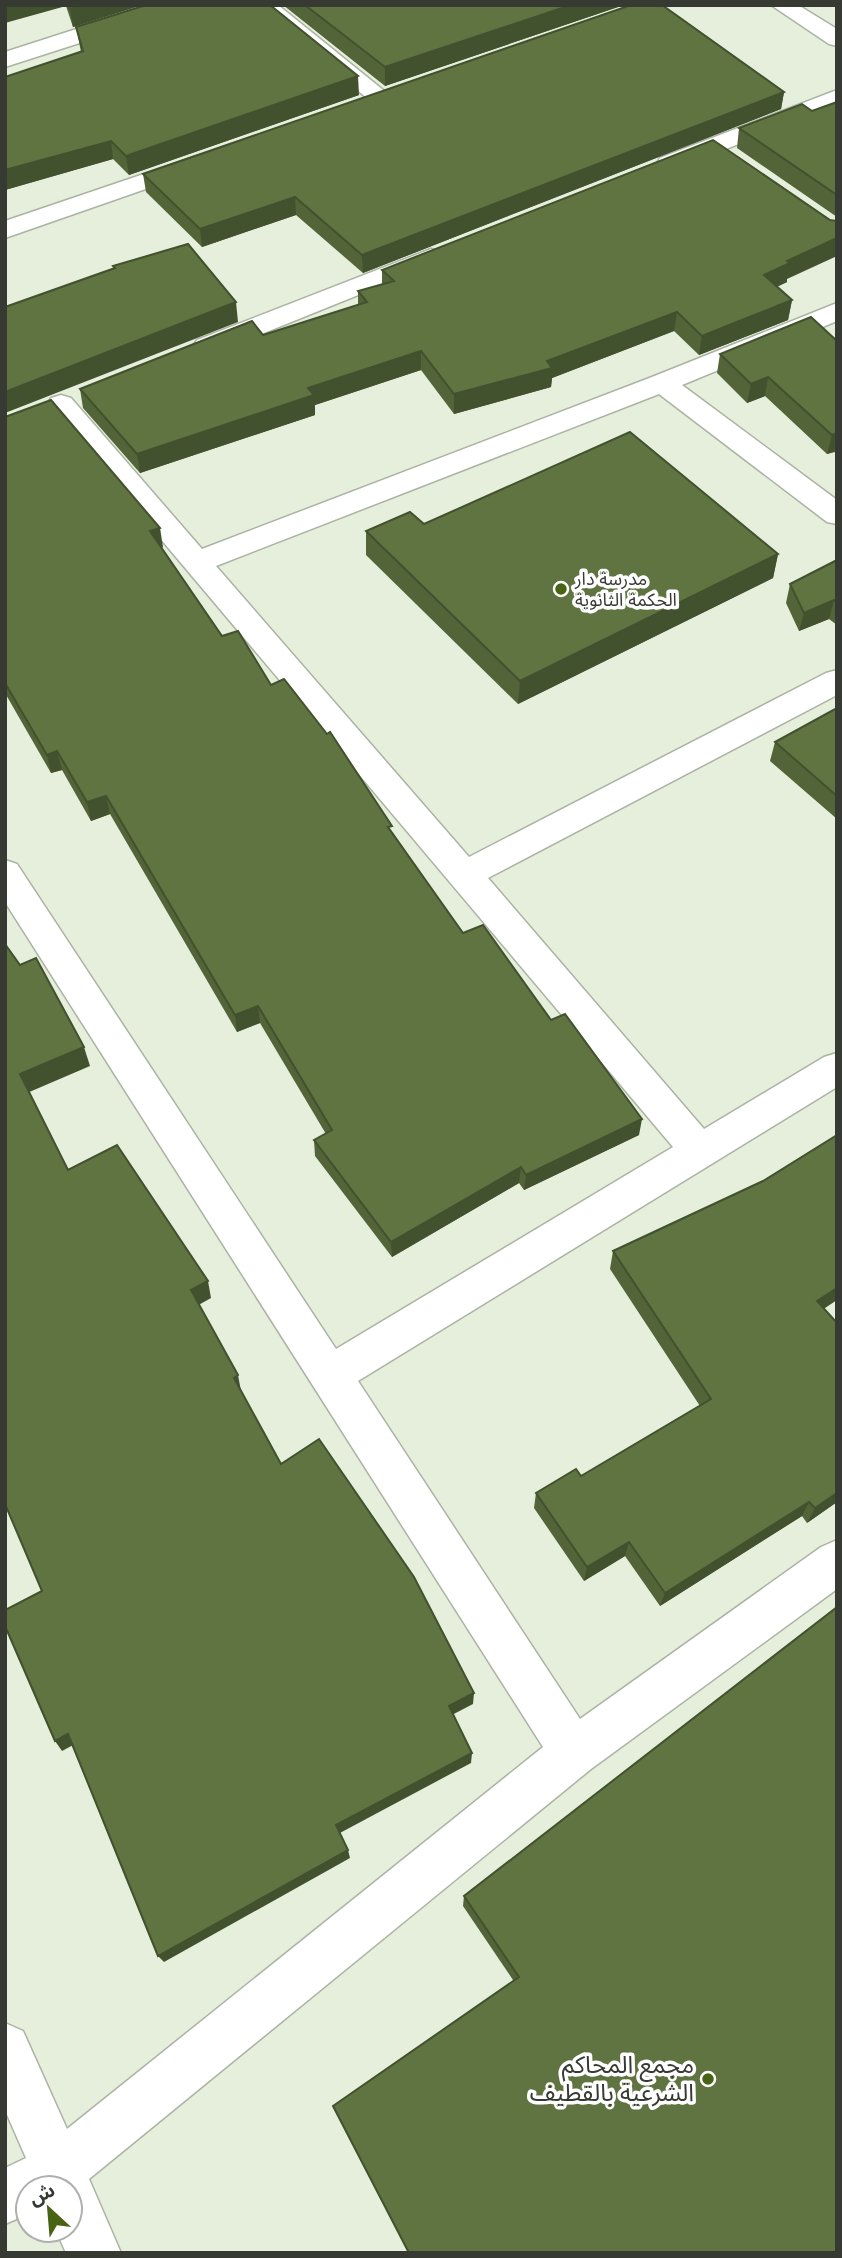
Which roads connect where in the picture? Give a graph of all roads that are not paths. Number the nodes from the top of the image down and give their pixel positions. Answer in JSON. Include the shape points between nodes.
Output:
{"nodes":[{"id":1,"x":174,"y":5,"type":"edge"},
{"id":2,"x":264,"y":5,"type":"edge"},
{"id":3,"x":782,"y":5,"type":"edge"},
{"id":4,"x":135,"y":10,"type":"edge"},
{"id":5,"x":837,"y":39,"type":"edge"},
{"id":6,"x":5,"y":60,"type":"edge"},
{"id":7,"x":407,"y":89,"type":"edge"},
{"id":8,"x":837,"y":97,"type":"edge"},
{"id":9,"x":381,"y":98,"type":"junction"},
{"id":10,"x":355,"y":107,"type":"edge"},
{"id":11,"x":713,"y":146,"type":"junction"},
{"id":12,"x":213,"y":157,"type":"edge"},
{"id":13,"x":735,"y":162,"type":"edge"},
{"id":14,"x":649,"y":171,"type":"edge"},
{"id":15,"x":5,"y":230,"type":"edge"},
{"id":16,"x":457,"y":247,"type":"edge"},
{"id":17,"x":837,"y":311,"type":"edge"},
{"id":18,"x":189,"y":354,"type":"edge"},
{"id":19,"x":662,"y":383,"type":"junction"},
{"id":20,"x":62,"y":404,"type":"dead end"},
{"id":21,"x":837,"y":515,"type":"edge"},
{"id":22,"x":195,"y":562,"type":"junction"},
{"id":23,"x":837,"y":681,"type":"edge"},
{"id":24,"x":5,"y":873,"type":"edge"},
{"id":25,"x":464,"y":875,"type":"junction"},
{"id":26,"x":837,"y":1068,"type":"edge"},
{"id":27,"x":700,"y":1151,"type":"junction"},
{"id":28,"x":330,"y":1375,"type":"junction"},
{"id":29,"x":837,"y":1562,"type":"edge"},
{"id":30,"x":574,"y":1752,"type":"junction"},
{"id":31,"x":5,"y":2049,"type":"edge"},
{"id":32,"x":59,"y":2174,"type":"edge"},
{"id":33,"x":77,"y":2174,"type":"edge"},
{"id":34,"x":84,"y":2230,"type":"edge"},
{"id":35,"x":94,"y":2253,"type":"edge"}],
"edges":[{"from":1,"to":4,"type":"street"},
{"from":2,"to":9,"type":"street"},
{"from":3,"to":5,"type":"street"},
{"from":4,"to":6,"type":"street"},
{"from":7,"to":9,"type":"street"},
{"from":8,"to":11,"type":"street"},
{"from":9,"to":10,"type":"street"},
{"from":11,"to":13,"type":"street"},
{"from":11,"to":14,"type":"street"},
{"from":12,"to":15,"type":"street"},
{"from":16,"to":18,"type":"street"},
{"from":17,"to":19,"type":"street"},
{"from":19,"to":21,"type":"street"},
{"from":19,"to":22,"type":"street"},
{"from":20,"to":22,"type":"street"},
{"from":22,"to":25,"type":"street"},
{"from":23,"to":25,"type":"street"},
{"from":24,"to":28,"type":"street"},
{"from":25,"to":27,"type":"street"},
{"from":26,"to":27,"type":"street"},
{"from":27,"to":28,"type":"street"},
{"from":28,"to":30,"type":"street"},
{"from":29,"to":30,"type":"street"},
{"from":30,"to":33,"type":"street"},
{"from":31,"to":32,"type":"street"},
{"from":34,"to":35,"type":"street"}]}
